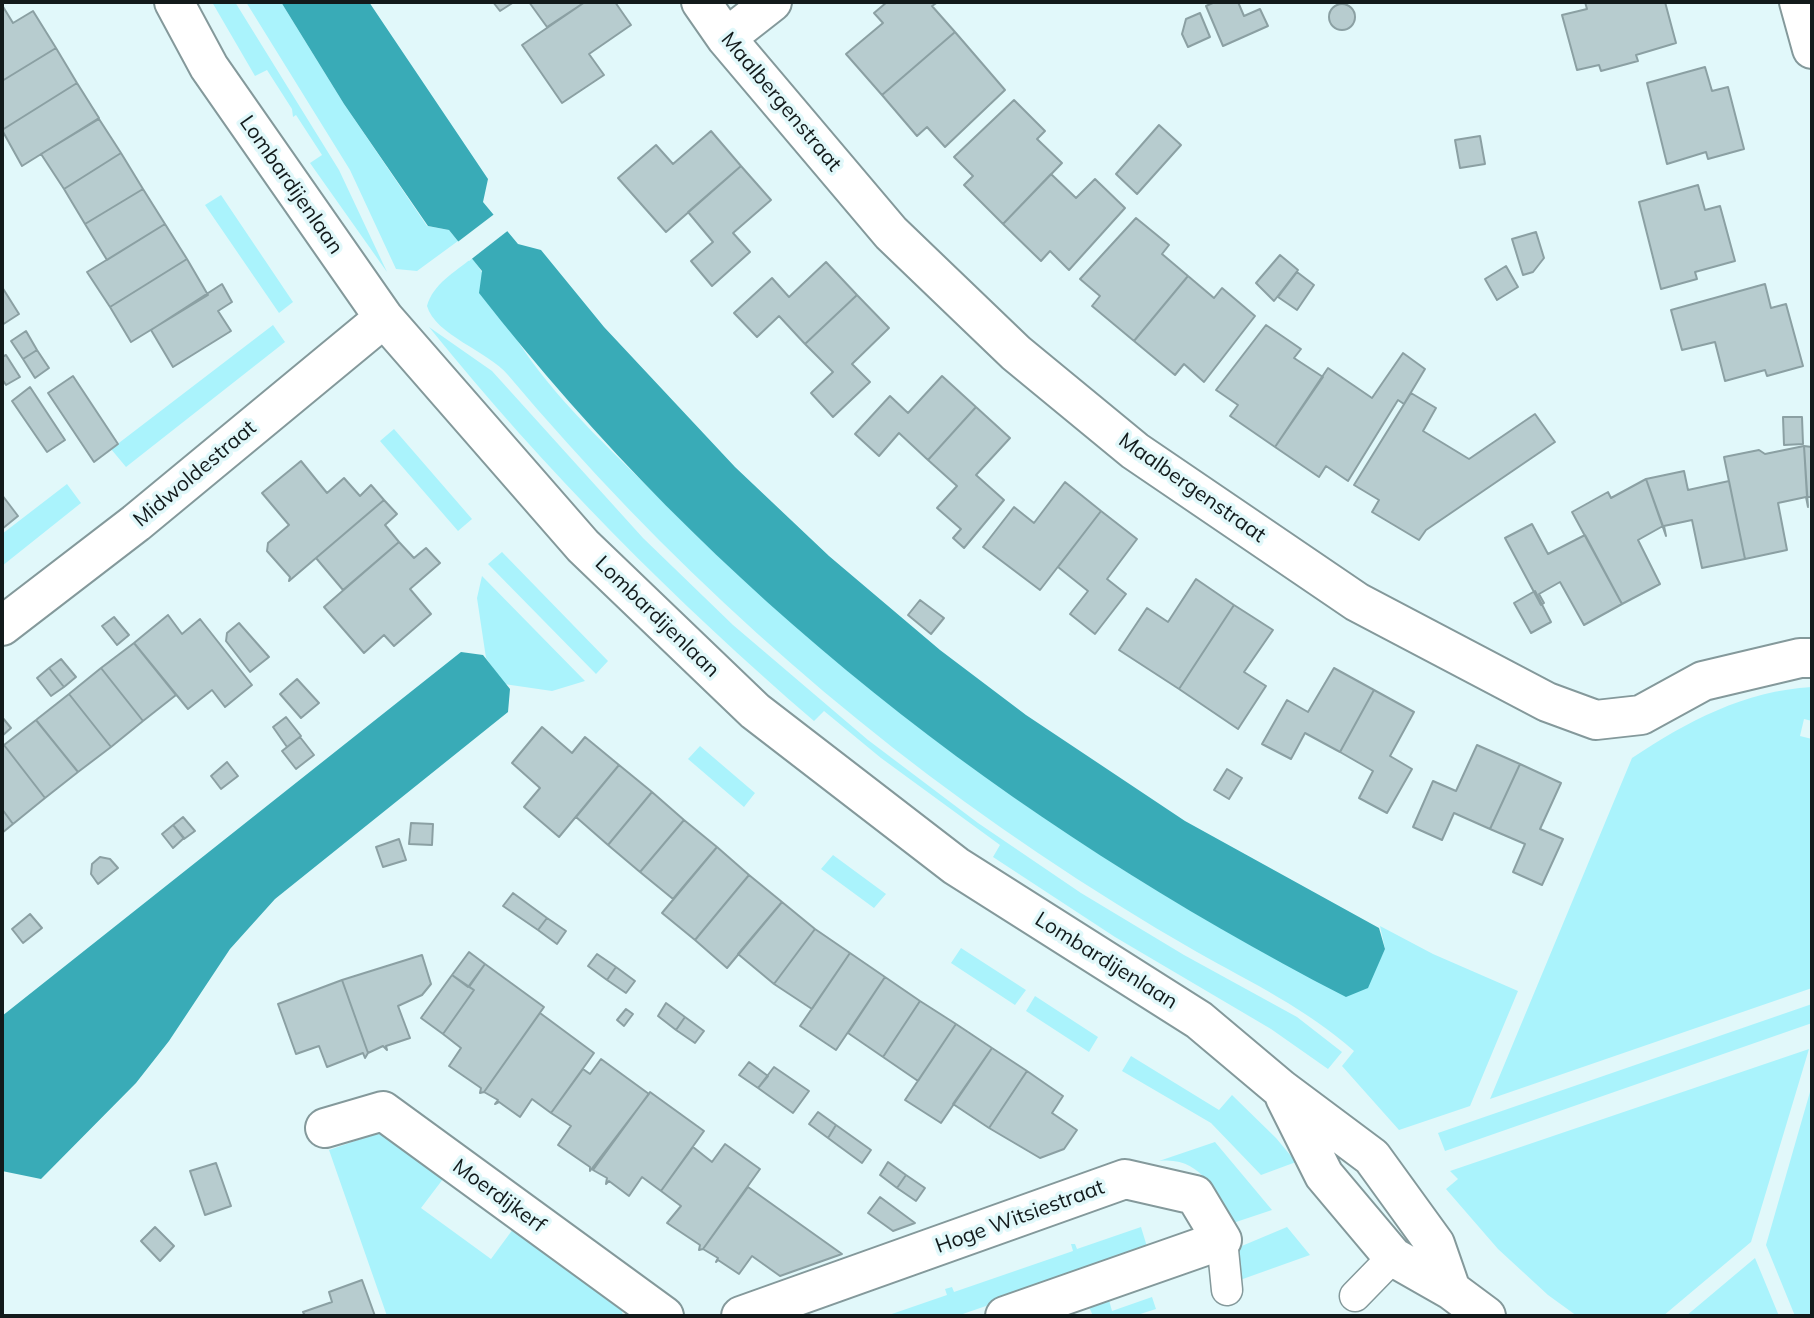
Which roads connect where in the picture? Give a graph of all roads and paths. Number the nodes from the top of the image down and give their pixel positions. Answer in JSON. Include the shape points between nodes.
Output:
{"nodes":[{"id":1,"x":174,"y":2,"type":"edge"},
{"id":2,"x":701,"y":2,"type":"edge"},
{"id":3,"x":772,"y":2,"type":"edge"},
{"id":4,"x":1799,"y":2,"type":"edge"},
{"id":5,"x":726,"y":38,"type":"junction"},
{"id":6,"x":1812,"y":49,"type":"edge"},
{"id":7,"x":384,"y":318,"type":"junction"},
{"id":8,"x":2,"y":626,"type":"edge"},
{"id":9,"x":1812,"y":658,"type":"edge"},
{"id":10,"x":1281,"y":1089,"type":"junction"},
{"id":11,"x":325,"y":1128,"type":"dead end"},
{"id":12,"x":1222,"y":1240,"type":"junction"},
{"id":13,"x":1393,"y":1257,"type":"junction"},
{"id":14,"x":1227,"y":1290,"type":"dead end"},
{"id":15,"x":1451,"y":1290,"type":"junction"},
{"id":16,"x":1355,"y":1296,"type":"dead end"},
{"id":17,"x":664,"y":1316,"type":"edge"},
{"id":18,"x":741,"y":1316,"type":"edge"},
{"id":19,"x":1005,"y":1316,"type":"edge"},
{"id":20,"x":1486,"y":1316,"type":"edge"}],
"edges":[{"from":1,"to":7,"type":"street","name":"Lombardijenlaan","via":[[209,67]]},
{"from":2,"to":5,"type":"street","name":"Maalbergenstraat"},
{"from":3,"to":5,"type":"street"},
{"from":4,"to":6,"type":"street"},
{"from":5,"to":9,"type":"street","name":"Maalbergenstraat","via":[[891,233],[1016,353],[1135,451],[1357,602],[1547,702],[1596,720],[1641,715],[1703,681]]},
{"from":7,"to":8,"type":"street","name":"Midwoldestraat","via":[[136,523]]},
{"from":7,"to":10,"type":"street","name":"Lombardijenlaan","via":[[583,546],[755,711],[956,866],[1199,1020]]},
{"from":10,"to":13,"type":"street","name":"Lombardijenlaan","via":[[1324,1175]]},
{"from":10,"to":15,"type":"street","name":"Lombardijenlaan","via":[[1372,1157],[1435,1244]]},
{"from":11,"to":17,"type":"street","name":"Moerdijkerf","via":[[383,1111]]},
{"from":12,"to":14,"type":"lane"},
{"from":12,"to":18,"type":"street","name":"Hoge Witsiestraat","via":[[1195,1195],[1125,1179]]},
{"from":12,"to":19,"type":"street"},
{"from":13,"to":15,"type":"street","name":"Lombardijenlaan"},
{"from":13,"to":16,"type":"lane"},
{"from":15,"to":20,"type":"street","name":"Lombardijenlaan"}]}
